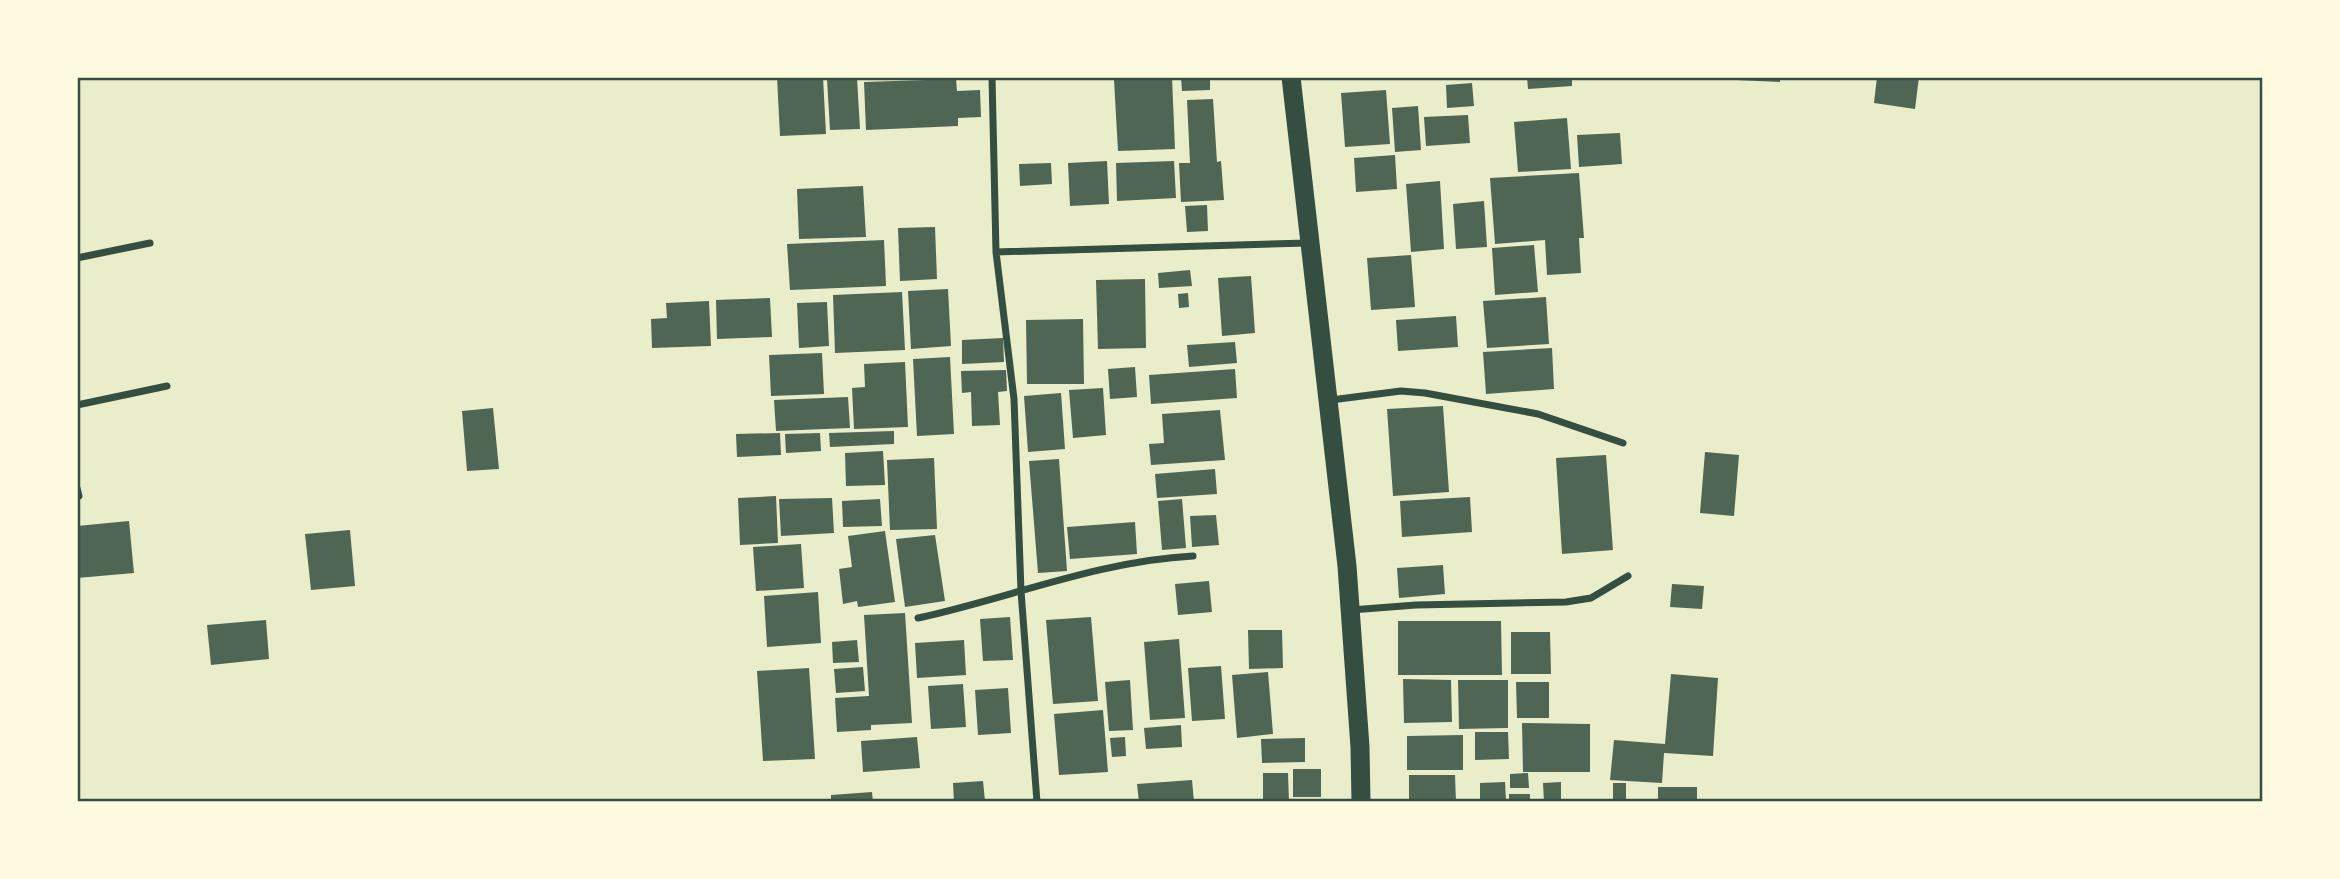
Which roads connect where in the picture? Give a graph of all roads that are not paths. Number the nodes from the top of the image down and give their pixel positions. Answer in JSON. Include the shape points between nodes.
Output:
{"nodes":[{"id":1,"x":992,"y":77,"type":"edge"},
{"id":2,"x":1291,"y":77,"type":"edge"},
{"id":3,"x":150,"y":243,"type":"dead end"},
{"id":4,"x":1309,"y":243,"type":"junction"},
{"id":5,"x":996,"y":252,"type":"junction"},
{"id":6,"x":77,"y":258,"type":"edge"},
{"id":7,"x":167,"y":386,"type":"dead end"},
{"id":8,"x":1326,"y":401,"type":"junction"},
{"id":9,"x":77,"y":405,"type":"edge"},
{"id":10,"x":1623,"y":443,"type":"dead end"},
{"id":11,"x":1193,"y":556,"type":"dead end"},
{"id":12,"x":1628,"y":576,"type":"dead end"},
{"id":13,"x":1021,"y":591,"type":"junction"},
{"id":14,"x":1350,"y":610,"type":"junction"},
{"id":15,"x":918,"y":618,"type":"dead end"},
{"id":16,"x":1037,"y":802,"type":"edge"},
{"id":17,"x":1361,"y":802,"type":"edge"}],
"edges":[{"from":1,"to":5,"type":"street"},
{"from":2,"to":4,"type":"highway"},
{"from":3,"to":6,"type":"street"},
{"from":4,"to":5,"type":"street"},
{"from":4,"to":8,"type":"highway"},
{"from":5,"to":13,"type":"street","via":[[1014,399]]},
{"from":7,"to":9,"type":"street"},
{"from":8,"to":10,"type":"street","via":[[1401,391],[1425,393],[1538,414]]},
{"from":8,"to":14,"type":"highway"},
{"from":11,"to":13,"type":"street","via":[[1094,570]]},
{"from":12,"to":14,"type":"street","via":[[1591,597],[1566,602]]},
{"from":13,"to":15,"type":"street"},
{"from":13,"to":16,"type":"street"},
{"from":14,"to":17,"type":"highway"}]}
